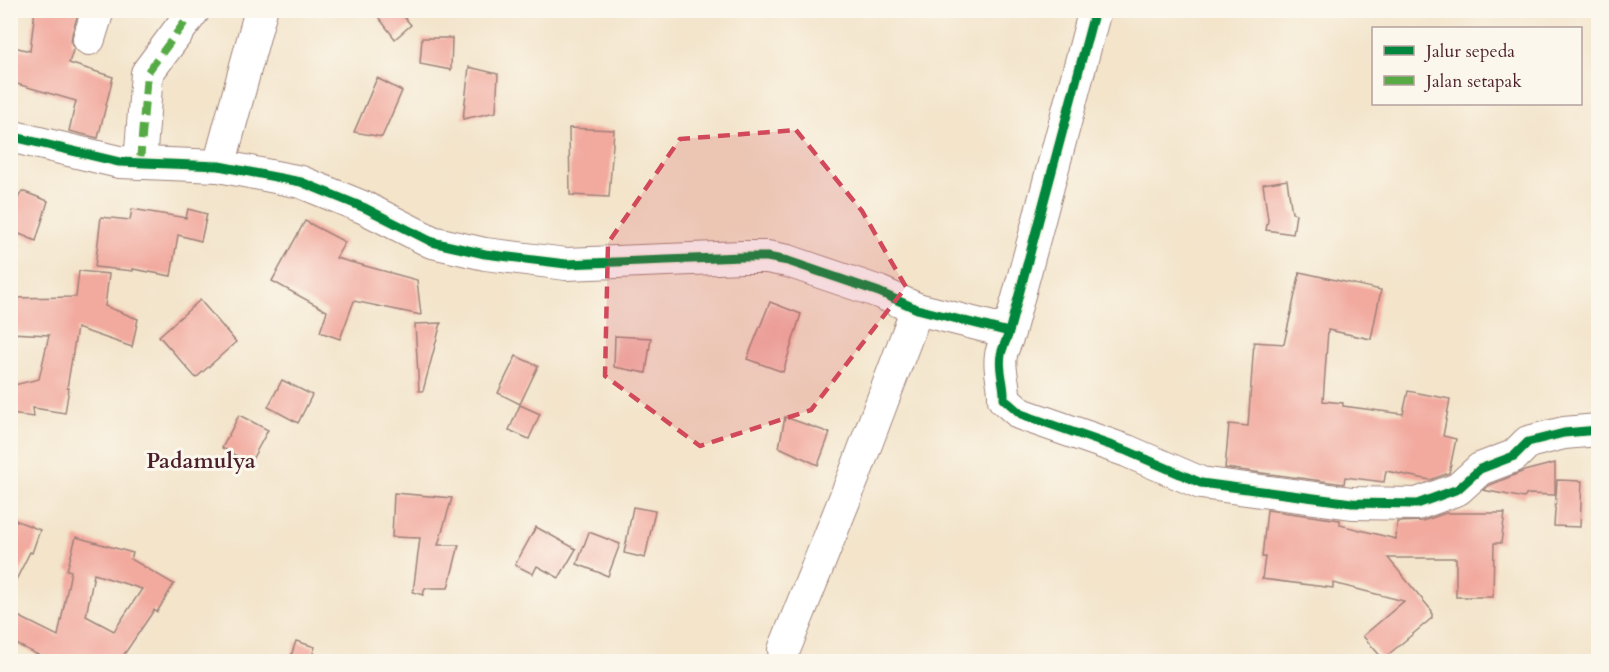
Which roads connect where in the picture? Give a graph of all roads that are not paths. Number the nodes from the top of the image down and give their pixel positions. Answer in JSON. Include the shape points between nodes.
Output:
{"nodes":[{"id":1,"x":194,"y":10,"type":"edge"},
{"id":2,"x":261,"y":10,"type":"edge"},
{"id":3,"x":1095,"y":10,"type":"edge"},
{"id":4,"x":10,"y":136,"type":"edge"},
{"id":5,"x":140,"y":163,"type":"junction"},
{"id":6,"x":219,"y":166,"type":"junction"},
{"id":7,"x":917,"y":309,"type":"junction"},
{"id":8,"x":1009,"y":332,"type":"junction"},
{"id":9,"x":1599,"y":430,"type":"edge"},
{"id":10,"x":784,"y":650,"type":"dead end"}],
"edges":[{"from":1,"to":5,"type":"street","via":[[147,73]]},
{"from":2,"to":6,"type":"street"},
{"from":3,"to":8,"type":"street"},
{"from":4,"to":5,"type":"street","via":[[119,162]]},
{"from":5,"to":6,"type":"street"},
{"from":6,"to":7,"type":"street","via":[[301,182],[432,242],[485,254],[566,264],[766,257],[879,292]]},
{"from":7,"to":8,"type":"street"},
{"from":7,"to":10,"type":"street"},
{"from":8,"to":9,"type":"street","via":[[1001,355],[1004,399],[1021,414],[1127,451],[1201,483],[1352,503],[1417,504],[1458,489],[1480,469],[1514,456],[1528,442],[1563,433]]}]}
